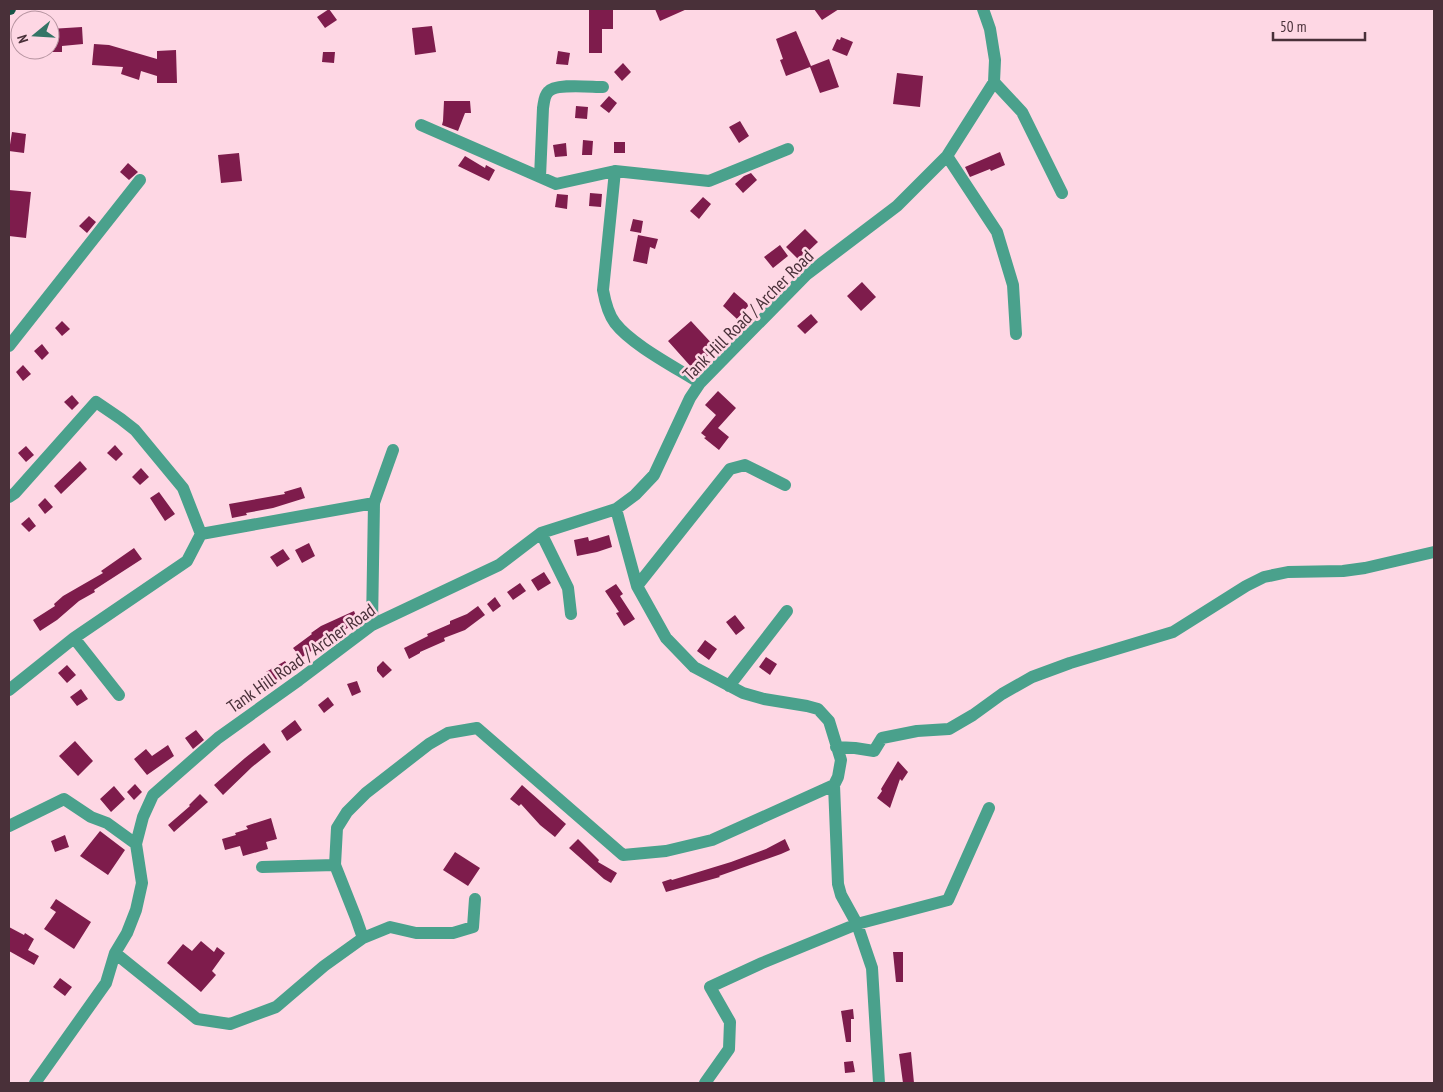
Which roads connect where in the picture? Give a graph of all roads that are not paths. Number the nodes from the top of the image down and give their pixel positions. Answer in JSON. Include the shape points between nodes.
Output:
{"nodes":[{"id":1,"x":983,"y":9,"type":"edge"},
{"id":2,"x":994,"y":82,"type":"junction"},
{"id":3,"x":603,"y":87,"type":"dead end"},
{"id":4,"x":421,"y":125,"type":"dead end"},
{"id":5,"x":788,"y":150,"type":"dead end"},
{"id":6,"x":947,"y":156,"type":"junction"},
{"id":7,"x":615,"y":171,"type":"junction"},
{"id":8,"x":540,"y":177,"type":"junction"},
{"id":9,"x":140,"y":180,"type":"dead end"},
{"id":10,"x":1062,"y":193,"type":"dead end"},
{"id":11,"x":1016,"y":334,"type":"dead end"},
{"id":12,"x":9,"y":346,"type":"edge"},
{"id":13,"x":700,"y":383,"type":"junction"},
{"id":14,"x":393,"y":450,"type":"dead end"},
{"id":15,"x":785,"y":485,"type":"dead end"},
{"id":16,"x":9,"y":497,"type":"edge"},
{"id":17,"x":374,"y":503,"type":"junction"},
{"id":18,"x":616,"y":509,"type":"junction"},
{"id":19,"x":541,"y":533,"type":"junction"},
{"id":20,"x":201,"y":534,"type":"junction"},
{"id":21,"x":1434,"y":552,"type":"edge"},
{"id":22,"x":637,"y":586,"type":"junction"},
{"id":23,"x":786,"y":611,"type":"dead end"},
{"id":24,"x":571,"y":614,"type":"dead end"},
{"id":25,"x":372,"y":625,"type":"junction"},
{"id":26,"x":74,"y":638,"type":"junction"},
{"id":27,"x":729,"y":686,"type":"junction"},
{"id":28,"x":9,"y":689,"type":"edge"},
{"id":29,"x":119,"y":695,"type":"dead end"},
{"id":30,"x":836,"y":747,"type":"junction"},
{"id":31,"x":834,"y":785,"type":"junction"},
{"id":32,"x":989,"y":808,"type":"dead end"},
{"id":33,"x":9,"y":826,"type":"edge"},
{"id":34,"x":136,"y":844,"type":"junction"},
{"id":35,"x":335,"y":865,"type":"junction"},
{"id":36,"x":262,"y":867,"type":"dead end"},
{"id":37,"x":475,"y":900,"type":"dead end"},
{"id":38,"x":857,"y":924,"type":"junction"},
{"id":39,"x":363,"y":938,"type":"junction"},
{"id":40,"x":115,"y":953,"type":"junction"},
{"id":41,"x":35,"y":1083,"type":"edge"},
{"id":42,"x":705,"y":1083,"type":"edge"},
{"id":43,"x":879,"y":1083,"type":"edge"}],
"edges":[{"from":1,"to":2,"type":"street","via":[[995,60]]},
{"from":2,"to":6,"type":"street","name":"Tank Hill Road / Archer Road"},
{"from":2,"to":10,"type":"street","via":[[1022,112]]},
{"from":3,"to":8,"type":"street","via":[[557,87],[548,92],[543,108]]},
{"from":4,"to":8,"type":"street"},
{"from":5,"to":7,"type":"street","via":[[709,181]]},
{"from":6,"to":11,"type":"street","via":[[997,232],[1013,285]]},
{"from":6,"to":13,"type":"street","name":"Tank Hill Road / Archer Road","via":[[897,206],[806,275]]},
{"from":7,"to":8,"type":"street","via":[[556,184]]},
{"from":7,"to":13,"type":"street","via":[[603,290],[606,305],[614,322],[633,340]]},
{"from":9,"to":12,"type":"street"},
{"from":13,"to":18,"type":"street","name":"Tank Hill Road / Archer Road","via":[[654,475]]},
{"from":14,"to":17,"type":"street"},
{"from":15,"to":22,"type":"street","via":[[745,465],[730,469]]},
{"from":16,"to":20,"type":"street","via":[[96,402],[135,430],[183,488]]},
{"from":17,"to":20,"type":"street"},
{"from":17,"to":25,"type":"street"},
{"from":18,"to":19,"type":"street","name":"Tank Hill Road / Archer Road"},
{"from":18,"to":22,"type":"street"},
{"from":19,"to":24,"type":"street","via":[[568,588]]},
{"from":19,"to":25,"type":"street","name":"Tank Hill Road / Archer Road","via":[[499,565]]},
{"from":20,"to":26,"type":"street","via":[[187,561]]},
{"from":21,"to":30,"type":"street","via":[[1365,568],[1288,572],[1264,577],[1173,632],[1032,676],[949,730],[917,731],[882,738],[874,752]]},
{"from":22,"to":27,"type":"street","via":[[666,638],[694,667]]},
{"from":23,"to":27,"type":"street"},
{"from":25,"to":34,"type":"street","name":"Tank Hill Road / Archer Road","via":[[218,738],[153,795]]},
{"from":26,"to":28,"type":"street"},
{"from":26,"to":29,"type":"street"},
{"from":27,"to":30,"type":"street","via":[[764,699],[818,709],[829,721]]},
{"from":30,"to":31,"type":"street","via":[[841,760]]},
{"from":31,"to":35,"type":"street","via":[[712,840],[666,851],[623,854],[477,728],[448,733],[429,744],[366,793],[347,812],[337,828]]},
{"from":31,"to":38,"type":"street","via":[[838,884]]},
{"from":32,"to":38,"type":"street","via":[[948,900]]},
{"from":33,"to":34,"type":"street","via":[[64,798]]},
{"from":34,"to":40,"type":"street","name":"Tank Hill Road / Archer Road","via":[[142,883],[136,910]]},
{"from":35,"to":36,"type":"street"},
{"from":35,"to":39,"type":"street"},
{"from":37,"to":39,"type":"street","via":[[473,927],[453,933],[416,933],[390,927]]},
{"from":38,"to":42,"type":"street","via":[[710,987],[730,1022],[728,1049]]},
{"from":38,"to":43,"type":"street","via":[[872,968]]},
{"from":39,"to":40,"type":"street","via":[[276,1007],[230,1024],[197,1019]]},
{"from":40,"to":41,"type":"street","name":"Tank Hill Road / Archer Road","via":[[106,983]]}]}
